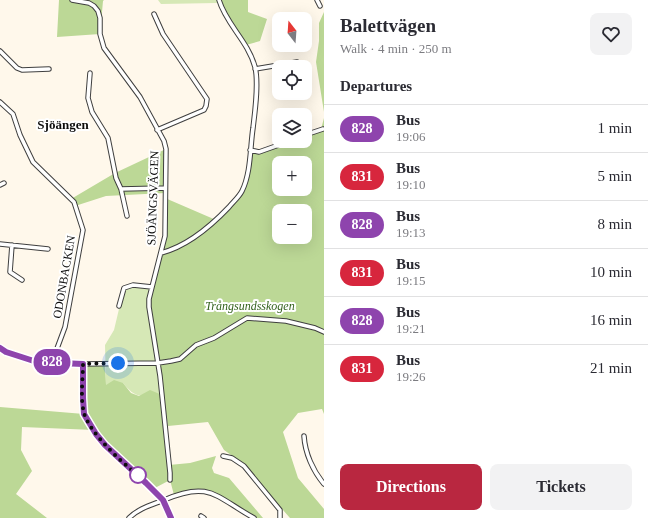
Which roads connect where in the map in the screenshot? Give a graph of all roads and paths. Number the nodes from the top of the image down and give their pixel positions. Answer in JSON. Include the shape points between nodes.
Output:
{"nodes":[{"id":1,"x":72,"y":0,"type":"edge"},
{"id":2,"x":219,"y":0,"type":"edge"},
{"id":3,"x":317,"y":0,"type":"edge"},
{"id":4,"x":320,"y":6,"type":"dead end"},
{"id":5,"x":154,"y":14,"type":"dead end"},
{"id":6,"x":0,"y":51,"type":"edge"},
{"id":7,"x":272,"y":66,"type":"edge"},
{"id":8,"x":49,"y":69,"type":"dead end"},
{"id":9,"x":255,"y":69,"type":"junction"},
{"id":10,"x":90,"y":73,"type":"dead end"},
{"id":11,"x":0,"y":102,"type":"edge"},
{"id":12,"x":323,"y":129,"type":"dead end"},
{"id":13,"x":157,"y":130,"type":"junction"},
{"id":14,"x":312,"y":133,"type":"edge"},
{"id":15,"x":272,"y":147,"type":"edge"},
{"id":16,"x":250,"y":150,"type":"junction"},
{"id":17,"x":165,"y":188,"type":"junction"},
{"id":18,"x":121,"y":189,"type":"junction"},
{"id":19,"x":127,"y":216,"type":"dead end"},
{"id":20,"x":0,"y":244,"type":"edge"},
{"id":21,"x":12,"y":245,"type":"junction"},
{"id":22,"x":48,"y":249,"type":"dead end"},
{"id":23,"x":161,"y":253,"type":"junction"},
{"id":24,"x":22,"y":280,"type":"dead end"},
{"id":25,"x":152,"y":287,"type":"junction"},
{"id":26,"x":119,"y":306,"type":"dead end"},
{"id":27,"x":324,"y":332,"type":"edge"},
{"id":28,"x":0,"y":348,"type":"edge"},
{"id":29,"x":52,"y":362,"type":"junction"},
{"id":30,"x":158,"y":363,"type":"junction"},
{"id":31,"x":83,"y":364,"type":"junction"},
{"id":32,"x":304,"y":436,"type":"dead end"},
{"id":33,"x":223,"y":456,"type":"dead end"},
{"id":34,"x":170,"y":480,"type":"dead end"},
{"id":35,"x":324,"y":484,"type":"edge"},
{"id":36,"x":163,"y":500,"type":"junction"},
{"id":37,"x":131,"y":517,"type":"edge"},
{"id":38,"x":248,"y":517,"type":"edge"},
{"id":39,"x":171,"y":518,"type":"edge"},
{"id":40,"x":254,"y":518,"type":"edge"},
{"id":41,"x":280,"y":518,"type":"edge"}],
"edges":[{"from":1,"to":13,"type":"street","name":"SJÖÄNGSVÄGEN","via":[[89,3],[98,11],[104,48],[140,97]]},
{"from":2,"to":9,"type":"street","via":[[223,12],[248,49]]},
{"from":3,"to":4,"type":"street"},
{"from":5,"to":13,"type":"street","via":[[163,34],[207,99],[204,110]]},
{"from":6,"to":8,"type":"street","via":[[22,70]]},
{"from":7,"to":9,"type":"street"},
{"from":9,"to":16,"type":"street","via":[[256,108]]},
{"from":10,"to":18,"type":"street","via":[[88,98],[92,112],[108,138],[116,178]]},
{"from":11,"to":29,"type":"street","name":"ODONBACKEN","via":[[13,114],[20,135],[34,162],[74,202],[83,230],[65,327]]},
{"from":12,"to":14,"type":"street"},
{"from":13,"to":17,"type":"street","name":"SJÖÄNGSVÄGEN","via":[[166,149]]},
{"from":15,"to":16,"type":"street","via":[[259,152]]},
{"from":16,"to":23,"type":"street","via":[[248,173],[242,191],[236,199],[202,232],[181,246]]},
{"from":17,"to":18,"type":"street"},
{"from":17,"to":23,"type":"street","name":"SJÖÄNGSVÄGEN"},
{"from":18,"to":19,"type":"street"},
{"from":20,"to":21,"type":"street"},
{"from":21,"to":22,"type":"street"},
{"from":21,"to":24,"type":"street","via":[[10,272]]},
{"from":23,"to":25,"type":"street","name":"SJÖÄNGSVÄGEN"},
{"from":25,"to":26,"type":"street","via":[[133,285],[124,288]]},
{"from":25,"to":30,"type":"street","name":"SJÖÄNGSVÄGEN","via":[[149,299]]},
{"from":27,"to":30,"type":"street","via":[[286,320],[247,318],[196,346],[180,359]]},
{"from":28,"to":29,"type":"street","via":[[37,362]]},
{"from":29,"to":31,"type":"street"},
{"from":30,"to":31,"type":"street"},
{"from":30,"to":34,"type":"street","name":"SJÖÄNGSVÄGEN"},
{"from":31,"to":36,"type":"street","via":[[84,414],[105,445]]},
{"from":32,"to":35,"type":"street","via":[[313,468]]},
{"from":33,"to":41,"type":"street","via":[[232,458],[244,466],[280,510]]},
{"from":36,"to":37,"type":"street"},
{"from":36,"to":38,"type":"street","via":[[197,490],[209,492],[229,501]]},
{"from":36,"to":39,"type":"street"},
{"from":38,"to":40,"type":"street"}]}
